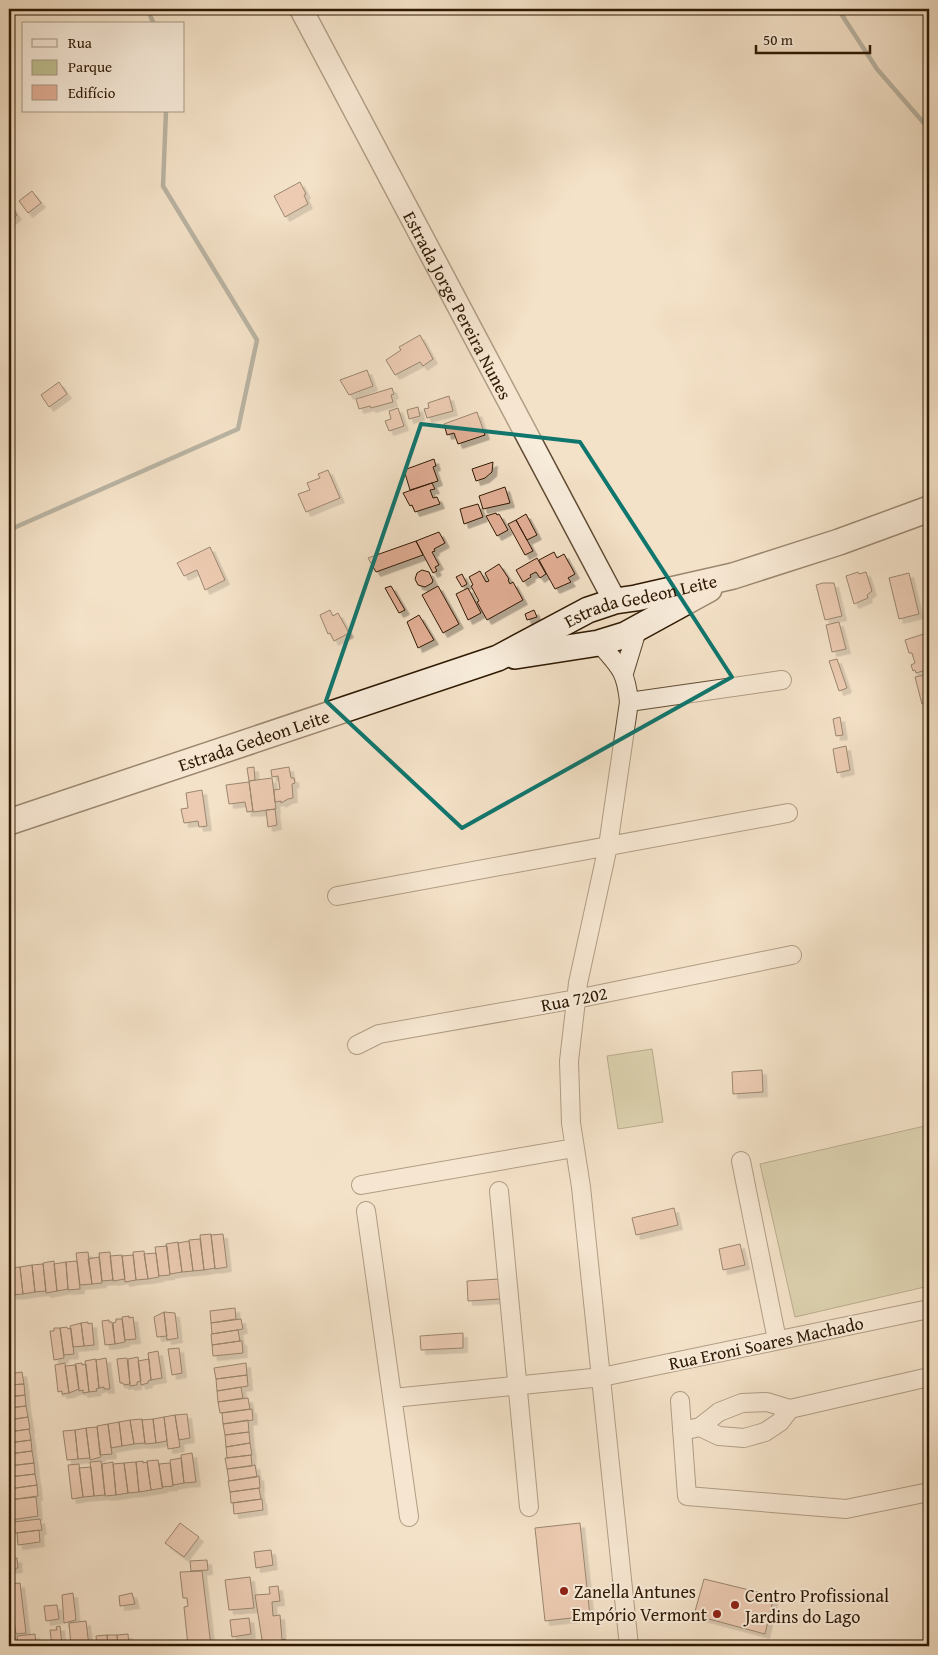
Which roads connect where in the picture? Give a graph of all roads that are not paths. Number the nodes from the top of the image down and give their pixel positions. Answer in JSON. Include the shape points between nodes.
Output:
{"nodes":[{"id":1,"x":301,"y":9,"type":"edge"},
{"id":2,"x":929,"y":509,"type":"edge"},
{"id":3,"x":733,"y":576,"type":"junction"},
{"id":4,"x":625,"y":600,"type":"junction"},
{"id":5,"x":588,"y":610,"type":"junction"},
{"id":6,"x":638,"y":627,"type":"junction"},
{"id":7,"x":600,"y":643,"type":"junction"},
{"id":8,"x":498,"y":658,"type":"junction"},
{"id":9,"x":624,"y":673,"type":"junction"},
{"id":10,"x":782,"y":680,"type":"dead end"},
{"id":11,"x":630,"y":702,"type":"junction"},
{"id":12,"x":788,"y":813,"type":"dead end"},
{"id":13,"x":9,"y":822,"type":"edge"},
{"id":14,"x":608,"y":846,"type":"junction"},
{"id":15,"x":337,"y":896,"type":"dead end"},
{"id":16,"x":792,"y":955,"type":"dead end"},
{"id":17,"x":576,"y":999,"type":"junction"},
{"id":18,"x":357,"y":1045,"type":"dead end"},
{"id":19,"x":574,"y":1148,"type":"junction"},
{"id":20,"x":741,"y":1161,"type":"dead end"},
{"id":21,"x":361,"y":1185,"type":"dead end"},
{"id":22,"x":499,"y":1191,"type":"dead end"},
{"id":23,"x":366,"y":1211,"type":"dead end"},
{"id":24,"x":929,"y":1309,"type":"edge"},
{"id":25,"x":777,"y":1340,"type":"junction"},
{"id":26,"x":602,"y":1377,"type":"junction"},
{"id":27,"x":929,"y":1377,"type":"edge"},
{"id":28,"x":517,"y":1386,"type":"junction"},
{"id":29,"x":392,"y":1398,"type":"junction"},
{"id":30,"x":680,"y":1401,"type":"dead end"},
{"id":31,"x":790,"y":1409,"type":"junction"},
{"id":32,"x":700,"y":1427,"type":"junction"},
{"id":33,"x":682,"y":1431,"type":"junction"},
{"id":34,"x":929,"y":1492,"type":"edge"},
{"id":35,"x":529,"y":1508,"type":"dead end"},
{"id":36,"x":409,"y":1517,"type":"dead end"},
{"id":37,"x":629,"y":1646,"type":"edge"}],
"edges":[{"from":1,"to":4,"type":"street","name":"Estrada Jorge Pereira Nunes"},
{"from":2,"to":3,"type":"main road","name":"Estrada Gedeon Leite"},
{"from":3,"to":4,"type":"main road","name":"Estrada Gedeon Leite"},
{"from":3,"to":6,"type":"main road","name":"Estrada Gedeon Leite"},
{"from":4,"to":5,"type":"main road","name":"Estrada Gedeon Leite"},
{"from":4,"to":6,"type":"main road","via":[[642,606]]},
{"from":5,"to":7,"type":"main road","via":[[588,628]]},
{"from":5,"to":8,"type":"main road","name":"Estrada Gedeon Leite"},
{"from":6,"to":7,"type":"main road","name":"Estrada Gedeon Leite"},
{"from":6,"to":9,"type":"street"},
{"from":7,"to":8,"type":"main road","name":"Estrada Gedeon Leite"},
{"from":7,"to":9,"type":"street"},
{"from":8,"to":13,"type":"main road","name":"Estrada Gedeon Leite"},
{"from":9,"to":11,"type":"street"},
{"from":10,"to":11,"type":"street"},
{"from":11,"to":14,"type":"street"},
{"from":12,"to":14,"type":"street"},
{"from":14,"to":15,"type":"street"},
{"from":14,"to":17,"type":"street"},
{"from":16,"to":17,"type":"street","name":"Rua 7202"},
{"from":17,"to":18,"type":"street","name":"Rua 7202","via":[[378,1034]]},
{"from":17,"to":19,"type":"street","via":[[570,1061]]},
{"from":19,"to":21,"type":"street"},
{"from":19,"to":26,"type":"street"},
{"from":20,"to":25,"type":"street"},
{"from":22,"to":28,"type":"street"},
{"from":23,"to":29,"type":"street"},
{"from":24,"to":25,"type":"street","name":"Rua Eroni Soares Machado"},
{"from":25,"to":26,"type":"street","name":"Rua Eroni Soares Machado"},
{"from":26,"to":28,"type":"street","name":"Rua Eroni Soares Machado"},
{"from":26,"to":37,"type":"street"},
{"from":27,"to":31,"type":"street"},
{"from":28,"to":29,"type":"street","name":"Rua Eroni Soares Machado"},
{"from":28,"to":35,"type":"street"},
{"from":29,"to":36,"type":"street"},
{"from":30,"to":33,"type":"street"},
{"from":31,"to":32,"type":"street","via":[[766,1402],[742,1403],[719,1412]]},
{"from":31,"to":32,"type":"street","via":[[780,1422],[765,1432],[744,1438],[720,1436]]},
{"from":32,"to":33,"type":"street"},
{"from":33,"to":34,"type":"street","via":[[687,1496],[846,1509]]}]}
